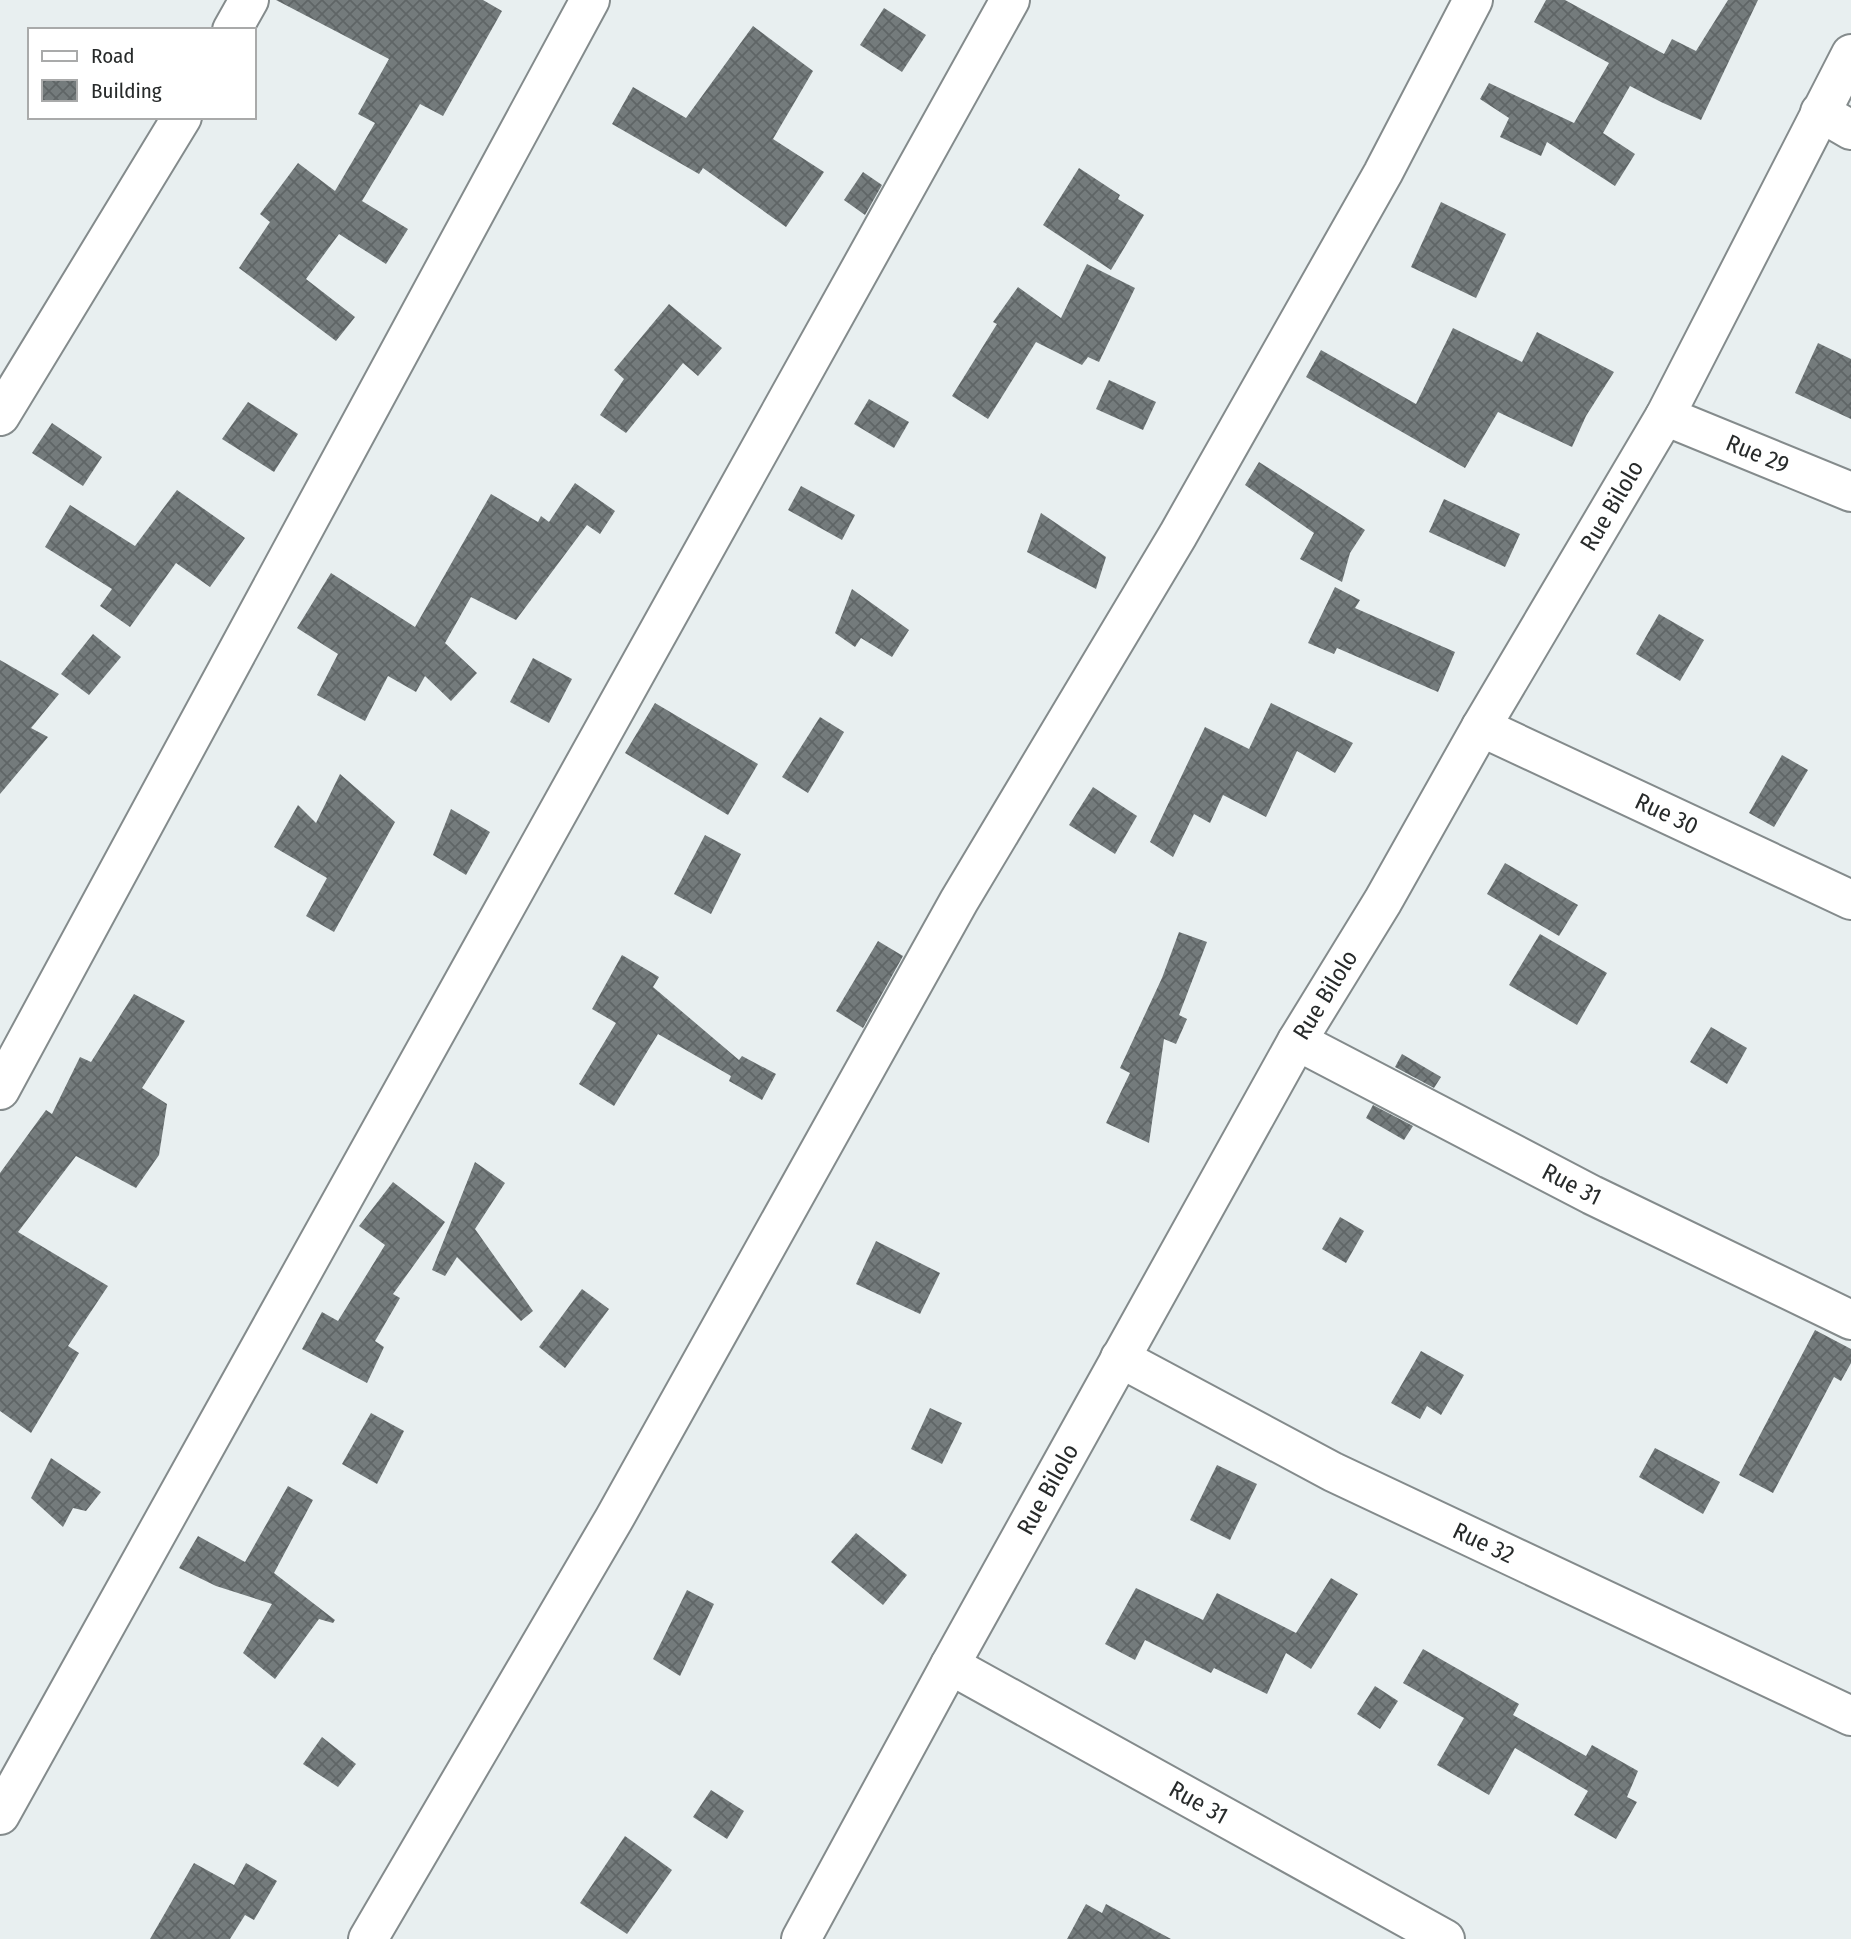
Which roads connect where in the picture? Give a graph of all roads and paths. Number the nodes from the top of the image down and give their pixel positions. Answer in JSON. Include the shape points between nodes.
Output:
{"nodes":[{"id":1,"x":248,"y":0,"type":"edge"},
{"id":2,"x":590,"y":0,"type":"edge"},
{"id":3,"x":1010,"y":0,"type":"edge"},
{"id":4,"x":1473,"y":0,"type":"edge"},
{"id":5,"x":233,"y":28,"type":"edge"},
{"id":6,"x":1851,"y":54,"type":"edge"},
{"id":7,"x":181,"y":119,"type":"edge"},
{"id":8,"x":1835,"y":121,"type":"edge"},
{"id":9,"x":0,"y":416,"type":"edge"},
{"id":10,"x":1665,"y":416,"type":"junction"},
{"id":11,"x":1851,"y":492,"type":"edge"},
{"id":12,"x":1481,"y":727,"type":"junction"},
{"id":13,"x":1851,"y":900,"type":"edge"},
{"id":14,"x":1297,"y":1041,"type":"junction"},
{"id":15,"x":0,"y":1090,"type":"edge"},
{"id":16,"x":1851,"y":1320,"type":"edge"},
{"id":17,"x":1120,"y":1358,"type":"junction"},
{"id":18,"x":950,"y":1665,"type":"junction"},
{"id":19,"x":1851,"y":1716,"type":"edge"},
{"id":20,"x":0,"y":1815,"type":"edge"},
{"id":21,"x":368,"y":1939,"type":"edge"},
{"id":22,"x":802,"y":1939,"type":"edge"},
{"id":23,"x":1445,"y":1939,"type":"edge"}],
"edges":[{"from":1,"to":5,"type":"street"},
{"from":2,"to":15,"type":"street"},
{"from":3,"to":20,"type":"street"},
{"from":4,"to":21,"type":"street","via":[[1383,173],[1178,536],[959,901],[614,1519]]},
{"from":6,"to":8,"type":"street","name":"Rue Bilolo"},
{"from":7,"to":9,"type":"street"},
{"from":8,"to":10,"type":"street","name":"Rue Bilolo"},
{"from":10,"to":11,"type":"street","name":"Rue 29"},
{"from":10,"to":12,"type":"street","name":"Rue Bilolo"},
{"from":12,"to":13,"type":"street","name":"Rue 30"},
{"from":12,"to":14,"type":"street","name":"Rue Bilolo"},
{"from":14,"to":16,"type":"street","name":"Rue 31","via":[[1592,1195]]},
{"from":14,"to":17,"type":"street","name":"Rue Bilolo"},
{"from":17,"to":18,"type":"street","name":"Rue Bilolo"},
{"from":17,"to":19,"type":"street","name":"Rue 32","via":[[1333,1472]]},
{"from":18,"to":22,"type":"street","name":"Rue Bilolo"},
{"from":18,"to":23,"type":"street","name":"Rue 31"}]}
